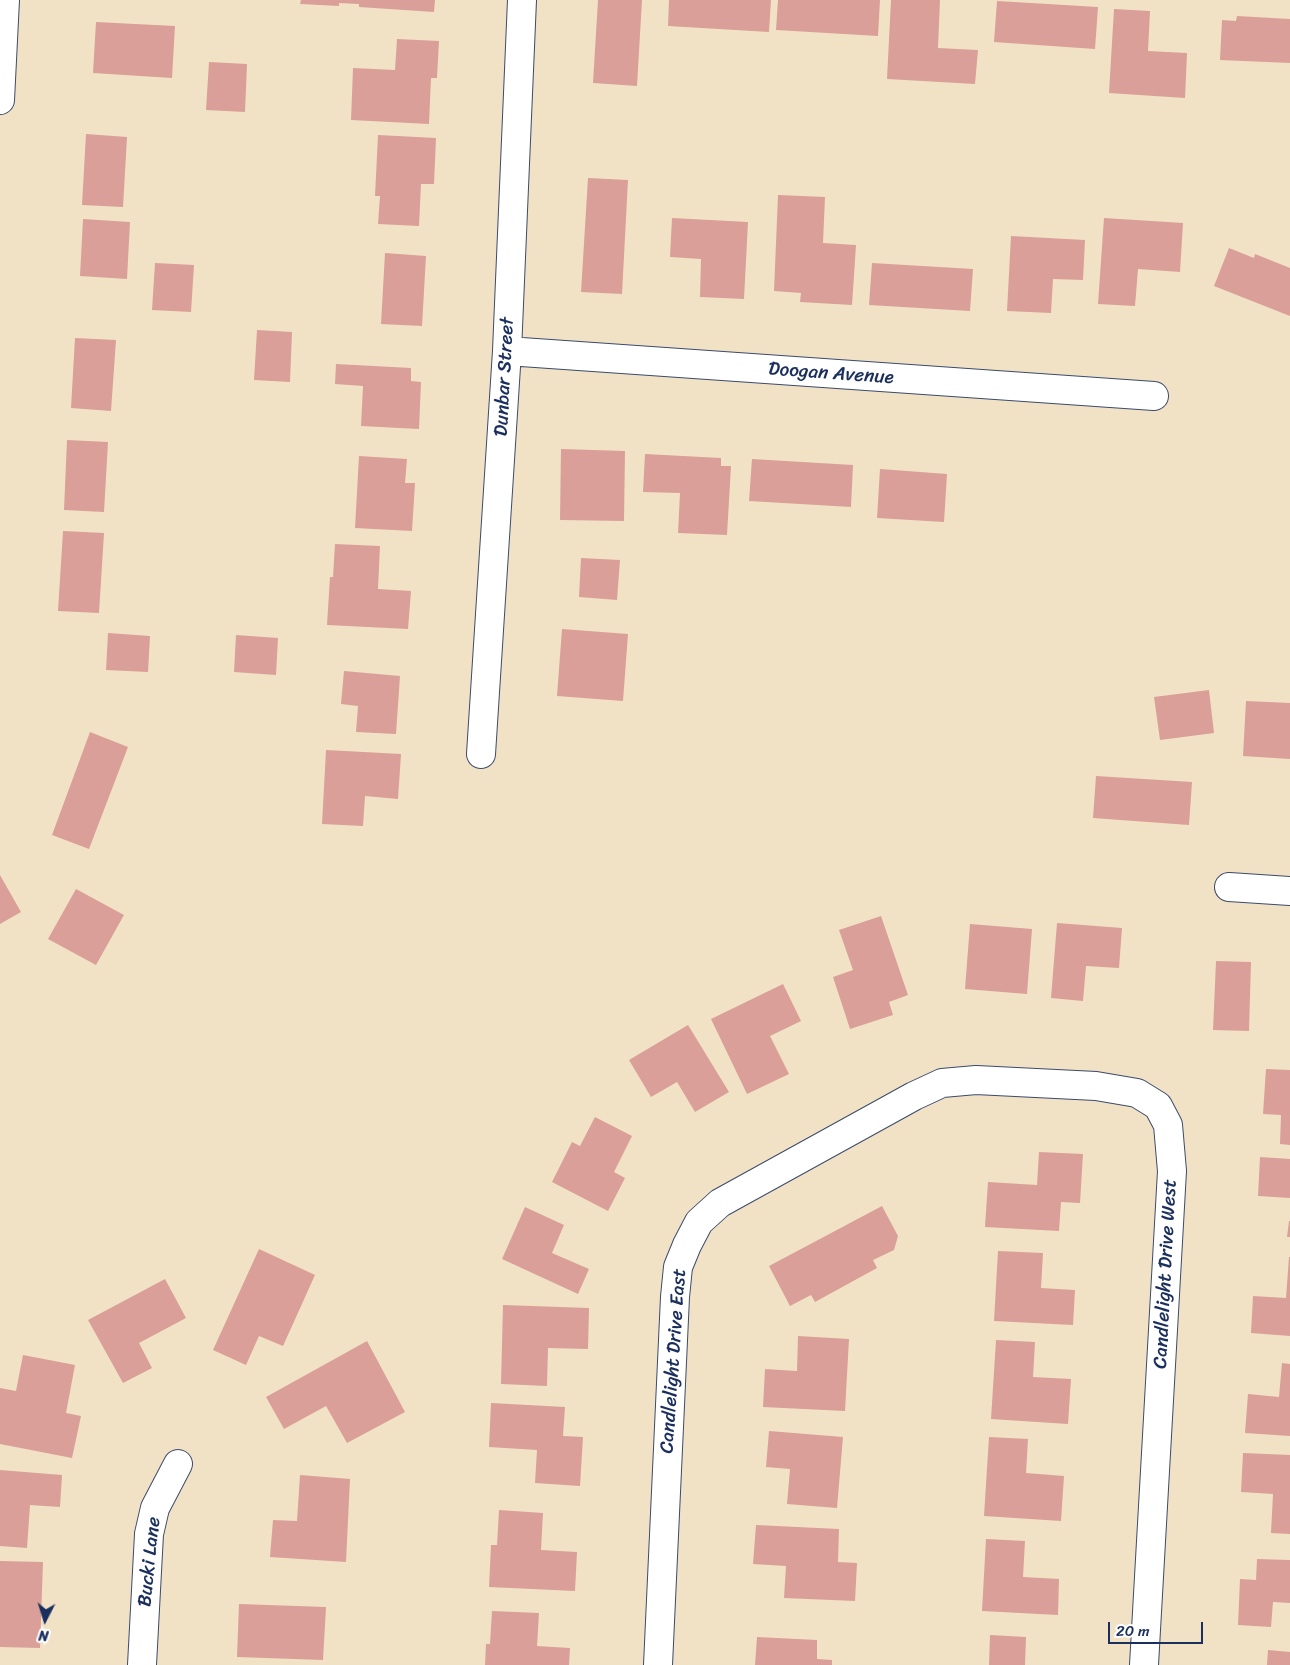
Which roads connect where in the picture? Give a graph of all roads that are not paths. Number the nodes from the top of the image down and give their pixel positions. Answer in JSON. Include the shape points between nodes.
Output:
{"nodes":[{"id":1,"x":5,"y":0,"type":"edge"},
{"id":2,"x":522,"y":0,"type":"edge"},
{"id":3,"x":0,"y":100,"type":"edge"},
{"id":4,"x":507,"y":350,"type":"junction"},
{"id":5,"x":1154,"y":396,"type":"dead end"},
{"id":6,"x":481,"y":754,"type":"dead end"},
{"id":7,"x":1229,"y":887,"type":"dead end"},
{"id":8,"x":1290,"y":891,"type":"edge"},
{"id":9,"x":942,"y":1083,"type":"joint"},
{"id":10,"x":178,"y":1464,"type":"dead end"},
{"id":11,"x":142,"y":1665,"type":"edge"},
{"id":12,"x":658,"y":1665,"type":"edge"},
{"id":13,"x":1144,"y":1665,"type":"edge"}],
"edges":[{"from":1,"to":3,"type":"street"},
{"from":2,"to":4,"type":"street","name":"Dunbar Street"},
{"from":4,"to":5,"type":"street","name":"Doogan Avenue"},
{"from":4,"to":6,"type":"street","name":"Dunbar Street"},
{"from":7,"to":8,"type":"street"},
{"from":9,"to":12,"type":"street","name":"Candlelight Drive East","via":[[720,1203],[699,1222],[686,1245],[678,1267],[675,1298]]},
{"from":9,"to":13,"type":"street","name":"Candlelight Drive West","via":[[976,1080],[1096,1086],[1137,1092],[1158,1106],[1168,1125],[1172,1171]]},
{"from":10,"to":11,"type":"street","name":"Bucki Lane","via":[[155,1508],[149,1534]]}]}
